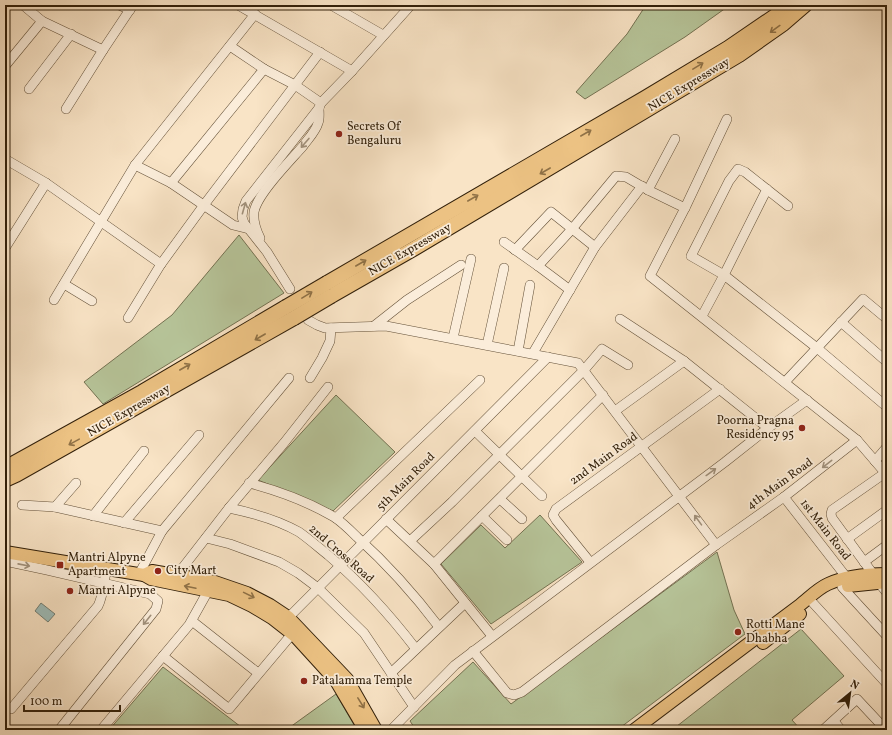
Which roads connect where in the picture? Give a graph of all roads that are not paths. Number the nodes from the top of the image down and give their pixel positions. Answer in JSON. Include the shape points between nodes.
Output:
{"nodes":[{"id":1,"x":23,"y":5,"type":"edge"},
{"id":2,"x":119,"y":5,"type":"edge"},
{"id":3,"x":238,"y":5,"type":"edge"},
{"id":4,"x":331,"y":5,"type":"edge"},
{"id":5,"x":411,"y":5,"type":"edge"},
{"id":6,"x":788,"y":5,"type":"edge"},
{"id":7,"x":805,"y":5,"type":"edge"},
{"id":8,"x":248,"y":7,"type":"edge"},
{"id":9,"x":131,"y":8,"type":"edge"},
{"id":10,"x":255,"y":14,"type":"junction"},
{"id":11,"x":42,"y":21,"type":"junction"},
{"id":12,"x":71,"y":34,"type":"junction"},
{"id":13,"x":383,"y":36,"type":"junction"},
{"id":14,"x":230,"y":46,"type":"junction"},
{"id":15,"x":103,"y":50,"type":"junction"},
{"id":16,"x":320,"y":52,"type":"junction"},
{"id":17,"x":6,"y":64,"type":"edge"},
{"id":18,"x":264,"y":69,"type":"junction"},
{"id":19,"x":352,"y":71,"type":"junction"},
{"id":20,"x":295,"y":84,"type":"junction"},
{"id":21,"x":29,"y":89,"type":"dead end"},
{"id":22,"x":320,"y":105,"type":"junction"},
{"id":23,"x":66,"y":109,"type":"dead end"},
{"id":24,"x":726,"y":119,"type":"dead end"},
{"id":25,"x":675,"y":139,"type":"dead end"},
{"id":26,"x":5,"y":159,"type":"edge"},
{"id":27,"x":135,"y":166,"type":"junction"},
{"id":28,"x":46,"y":183,"type":"junction"},
{"id":29,"x":170,"y":183,"type":"junction"},
{"id":30,"x":645,"y":188,"type":"junction"},
{"id":31,"x":767,"y":189,"type":"junction"},
{"id":32,"x":204,"y":205,"type":"junction"},
{"id":33,"x":788,"y":206,"type":"dead end"},
{"id":34,"x":684,"y":208,"type":"junction"},
{"id":35,"x":102,"y":222,"type":"junction"},
{"id":36,"x":249,"y":229,"type":"junction"},
{"id":37,"x":572,"y":229,"type":"junction"},
{"id":38,"x":504,"y":242,"type":"dead end"},
{"id":39,"x":7,"y":243,"type":"edge"},
{"id":40,"x":595,"y":247,"type":"junction"},
{"id":41,"x":516,"y":250,"type":"junction"},
{"id":42,"x":267,"y":252,"type":"junction"},
{"id":43,"x":471,"y":259,"type":"dead end"},
{"id":44,"x":161,"y":264,"type":"junction"},
{"id":45,"x":461,"y":265,"type":"dead end"},
{"id":46,"x":538,"y":266,"type":"junction"},
{"id":47,"x":504,"y":268,"type":"dead end"},
{"id":48,"x":724,"y":275,"type":"junction"},
{"id":49,"x":64,"y":284,"type":"junction"},
{"id":50,"x":530,"y":285,"type":"dead end"},
{"id":51,"x":329,"y":289,"type":"junction"},
{"id":52,"x":290,"y":290,"type":"dead end"},
{"id":53,"x":570,"y":290,"type":"junction"},
{"id":54,"x":54,"y":300,"type":"dead end"},
{"id":55,"x":92,"y":301,"type":"dead end"},
{"id":56,"x":290,"y":312,"type":"junction"},
{"id":57,"x":702,"y":316,"type":"junction"},
{"id":58,"x":128,"y":318,"type":"dead end"},
{"id":59,"x":620,"y":319,"type":"dead end"},
{"id":60,"x":887,"y":319,"type":"edge"},
{"id":61,"x":308,"y":320,"type":"dead end"},
{"id":62,"x":841,"y":322,"type":"junction"},
{"id":63,"x":374,"y":326,"type":"junction"},
{"id":64,"x":331,"y":328,"type":"junction"},
{"id":65,"x":453,"y":338,"type":"junction"},
{"id":66,"x":487,"y":345,"type":"junction"},
{"id":67,"x":817,"y":348,"type":"junction"},
{"id":68,"x":518,"y":351,"type":"junction"},
{"id":69,"x":533,"y":353,"type":"junction"},
{"id":70,"x":548,"y":357,"type":"junction"},
{"id":71,"x":684,"y":362,"type":"junction"},
{"id":72,"x":887,"y":362,"type":"edge"},
{"id":73,"x":628,"y":365,"type":"dead end"},
{"id":74,"x":584,"y":370,"type":"junction"},
{"id":75,"x":289,"y":378,"type":"dead end"},
{"id":76,"x":310,"y":378,"type":"dead end"},
{"id":77,"x":480,"y":380,"type":"dead end"},
{"id":78,"x":785,"y":382,"type":"junction"},
{"id":79,"x":328,"y":387,"type":"dead end"},
{"id":80,"x":720,"y":389,"type":"junction"},
{"id":81,"x":603,"y":395,"type":"junction"},
{"id":82,"x":807,"y":400,"type":"junction"},
{"id":83,"x":887,"y":407,"type":"edge"},
{"id":84,"x":615,"y":411,"type":"junction"},
{"id":85,"x":768,"y":428,"type":"junction"},
{"id":86,"x":475,"y":431,"type":"junction"},
{"id":87,"x":199,"y":435,"type":"dead end"},
{"id":88,"x":858,"y":440,"type":"junction"},
{"id":89,"x":642,"y":446,"type":"junction"},
{"id":90,"x":887,"y":447,"type":"edge"},
{"id":91,"x":144,"y":451,"type":"dead end"},
{"id":92,"x":500,"y":454,"type":"junction"},
{"id":93,"x":875,"y":461,"type":"junction"},
{"id":94,"x":5,"y":468,"type":"edge"},
{"id":95,"x":886,"y":474,"type":"edge"},
{"id":96,"x":522,"y":476,"type":"junction"},
{"id":97,"x":5,"y":480,"type":"edge"},
{"id":98,"x":76,"y":483,"type":"dead end"},
{"id":99,"x":249,"y":484,"type":"junction"},
{"id":100,"x":679,"y":495,"type":"junction"},
{"id":101,"x":542,"y":496,"type":"dead end"},
{"id":102,"x":784,"y":497,"type":"junction"},
{"id":103,"x":500,"y":498,"type":"junction"},
{"id":104,"x":22,"y":505,"type":"dead end"},
{"id":105,"x":54,"y":507,"type":"junction"},
{"id":106,"x":229,"y":508,"type":"junction"},
{"id":107,"x":887,"y":510,"type":"edge"},
{"id":108,"x":93,"y":516,"type":"junction"},
{"id":109,"x":482,"y":516,"type":"junction"},
{"id":110,"x":336,"y":518,"type":"junction"},
{"id":111,"x":386,"y":519,"type":"junction"},
{"id":112,"x":522,"y":519,"type":"dead end"},
{"id":113,"x":124,"y":523,"type":"junction"},
{"id":114,"x":162,"y":530,"type":"junction"},
{"id":115,"x":206,"y":538,"type":"junction"},
{"id":116,"x":847,"y":539,"type":"junction"},
{"id":117,"x":507,"y":540,"type":"dead end"},
{"id":118,"x":410,"y":541,"type":"junction"},
{"id":119,"x":363,"y":542,"type":"junction"},
{"id":120,"x":716,"y":545,"type":"junction"},
{"id":121,"x":887,"y":545,"type":"edge"},
{"id":122,"x":5,"y":552,"type":"edge"},
{"id":123,"x":5,"y":561,"type":"edge"},
{"id":124,"x":590,"y":562,"type":"junction"},
{"id":125,"x":864,"y":562,"type":"junction"},
{"id":126,"x":43,"y":564,"type":"junction"},
{"id":127,"x":434,"y":564,"type":"junction"},
{"id":128,"x":340,"y":565,"type":"junction"},
{"id":129,"x":108,"y":569,"type":"junction"},
{"id":130,"x":141,"y":574,"type":"junction"},
{"id":131,"x":178,"y":575,"type":"junction"},
{"id":132,"x":880,"y":578,"type":"edge"},
{"id":133,"x":104,"y":583,"type":"junction"},
{"id":134,"x":844,"y":583,"type":"junction"},
{"id":135,"x":318,"y":588,"type":"junction"},
{"id":136,"x":208,"y":591,"type":"junction"},
{"id":137,"x":887,"y":592,"type":"edge"},
{"id":138,"x":465,"y":603,"type":"junction"},
{"id":139,"x":813,"y":603,"type":"junction"},
{"id":140,"x":192,"y":621,"type":"junction"},
{"id":141,"x":285,"y":621,"type":"junction"},
{"id":142,"x":439,"y":627,"type":"junction"},
{"id":143,"x":292,"y":634,"type":"junction"},
{"id":144,"x":492,"y":636,"type":"junction"},
{"id":145,"x":887,"y":636,"type":"edge"},
{"id":146,"x":416,"y":649,"type":"junction"},
{"id":147,"x":473,"y":650,"type":"junction"},
{"id":148,"x":163,"y":656,"type":"junction"},
{"id":149,"x":258,"y":673,"type":"junction"},
{"id":150,"x":391,"y":673,"type":"junction"},
{"id":151,"x":887,"y":684,"type":"edge"},
{"id":152,"x":414,"y":707,"type":"junction"},
{"id":153,"x":10,"y":709,"type":"dead end"},
{"id":154,"x":834,"y":721,"type":"junction"},
{"id":155,"x":59,"y":730,"type":"edge"},
{"id":156,"x":101,"y":730,"type":"edge"},
{"id":157,"x":364,"y":730,"type":"edge"},
{"id":158,"x":376,"y":730,"type":"edge"},
{"id":159,"x":391,"y":730,"type":"edge"},
{"id":160,"x":634,"y":730,"type":"edge"},
{"id":161,"x":647,"y":730,"type":"edge"},
{"id":162,"x":824,"y":730,"type":"edge"},
{"id":163,"x":841,"y":730,"type":"edge"},
{"id":164,"x":886,"y":730,"type":"edge"}],
"edges":[{"from":1,"to":11,"type":"street"},
{"from":2,"to":9,"type":"street"},
{"from":3,"to":8,"type":"street"},
{"from":4,"to":13,"type":"street"},
{"from":5,"to":13,"type":"street"},
{"from":51,"to":6,"type":"highway","name":"NICE Expressway","one_way":true,"via":[[728,48]]},
{"from":7,"to":51,"type":"highway","name":"NICE Expressway","one_way":true,"via":[[739,56],[415,248]]},
{"from":8,"to":10,"type":"street"},
{"from":9,"to":15,"type":"street"},
{"from":10,"to":14,"type":"street"},
{"from":10,"to":16,"type":"street"},
{"from":11,"to":12,"type":"street"},
{"from":11,"to":17,"type":"street"},
{"from":12,"to":15,"type":"street"},
{"from":12,"to":21,"type":"street"},
{"from":13,"to":19,"type":"street"},
{"from":14,"to":18,"type":"street"},
{"from":14,"to":27,"type":"street"},
{"from":15,"to":23,"type":"street"},
{"from":16,"to":19,"type":"street"},
{"from":16,"to":20,"type":"street"},
{"from":18,"to":20,"type":"street"},
{"from":18,"to":29,"type":"street"},
{"from":19,"to":22,"type":"street"},
{"from":20,"to":22,"type":"street"},
{"from":20,"to":32,"type":"street"},
{"from":36,"to":22,"type":"street","one_way":true,"via":[[242,217],[246,201]]},
{"from":22,"to":42,"type":"street","one_way":true,"via":[[318,123],[310,137],[273,181],[254,212],[256,230]]},
{"from":24,"to":34,"type":"street"},
{"from":25,"to":30,"type":"street"},
{"from":26,"to":28,"type":"street"},
{"from":27,"to":29,"type":"street"},
{"from":27,"to":35,"type":"street"},
{"from":28,"to":35,"type":"street"},
{"from":28,"to":39,"type":"street"},
{"from":29,"to":32,"type":"street"},
{"from":30,"to":34,"type":"street"},
{"from":30,"to":37,"type":"street","via":[[626,177],[616,176]]},
{"from":30,"to":40,"type":"street"},
{"from":31,"to":33,"type":"street"},
{"from":31,"to":48,"type":"street"},
{"from":31,"to":48,"type":"street","via":[[738,169],[729,181],[691,256]]},
{"from":32,"to":36,"type":"street","via":[[233,225]]},
{"from":32,"to":44,"type":"street"},
{"from":34,"to":57,"type":"street","via":[[650,276]]},
{"from":35,"to":44,"type":"street"},
{"from":35,"to":49,"type":"street"},
{"from":36,"to":42,"type":"street"},
{"from":37,"to":40,"type":"street"},
{"from":37,"to":41,"type":"street","via":[[551,212]]},
{"from":37,"to":46,"type":"street"},
{"from":38,"to":41,"type":"street"},
{"from":40,"to":53,"type":"street"},
{"from":41,"to":46,"type":"street"},
{"from":42,"to":52,"type":"street"},
{"from":43,"to":65,"type":"street"},
{"from":44,"to":58,"type":"street"},
{"from":45,"to":63,"type":"street","via":[[407,300]]},
{"from":46,"to":53,"type":"street"},
{"from":47,"to":66,"type":"street"},
{"from":48,"to":57,"type":"street"},
{"from":48,"to":67,"type":"street"},
{"from":49,"to":54,"type":"street"},
{"from":49,"to":55,"type":"street"},
{"from":50,"to":68,"type":"street"},
{"from":51,"to":56,"type":"highway","name":"NICE Expressway","bridge":true},
{"from":53,"to":69,"type":"street"},
{"from":94,"to":56,"type":"highway","name":"NICE Expressway","one_way":true},
{"from":56,"to":97,"type":"highway","name":"NICE Expressway","one_way":true},
{"from":57,"to":78,"type":"street"},
{"from":59,"to":71,"type":"street"},
{"from":60,"to":62,"type":"street","via":[[863,299]]},
{"from":61,"to":64,"type":"street"},
{"from":62,"to":67,"type":"street"},
{"from":62,"to":72,"type":"street"},
{"from":63,"to":64,"type":"street"},
{"from":63,"to":65,"type":"street"},
{"from":64,"to":76,"type":"street","via":[[330,341]]},
{"from":65,"to":66,"type":"street"},
{"from":66,"to":68,"type":"street"},
{"from":67,"to":78,"type":"street"},
{"from":67,"to":83,"type":"street"},
{"from":68,"to":69,"type":"street"},
{"from":69,"to":70,"type":"street"},
{"from":70,"to":74,"type":"street","via":[[578,363]]},
{"from":70,"to":86,"type":"street","name":"5th Main Road"},
{"from":71,"to":80,"type":"street"},
{"from":71,"to":84,"type":"street"},
{"from":73,"to":74,"type":"street","via":[[602,349]]},
{"from":74,"to":81,"type":"street"},
{"from":74,"to":92,"type":"street"},
{"from":75,"to":114,"type":"street"},
{"from":77,"to":110,"type":"street"},
{"from":78,"to":82,"type":"street"},
{"from":79,"to":99,"type":"street"},
{"from":80,"to":85,"type":"street"},
{"from":80,"to":89,"type":"street","name":"2nd Main Road"},
{"from":81,"to":84,"type":"street"},
{"from":81,"to":96,"type":"street"},
{"from":82,"to":85,"type":"street"},
{"from":82,"to":88,"type":"street"},
{"from":84,"to":89,"type":"street"},
{"from":100,"to":85,"type":"street","one_way":true},
{"from":86,"to":92,"type":"street"},
{"from":86,"to":111,"type":"street","name":"5th Main Road"},
{"from":87,"to":113,"type":"street"},
{"from":88,"to":93,"type":"street"},
{"from":88,"to":102,"type":"street","name":"4th Main Road","one_way":true},
{"from":89,"to":100,"type":"street"},
{"from":89,"to":124,"type":"street","name":"2nd Main Road","via":[[556,509],[556,520]]},
{"from":90,"to":93,"type":"street"},
{"from":91,"to":108,"type":"street"},
{"from":92,"to":96,"type":"street"},
{"from":92,"to":118,"type":"street"},
{"from":93,"to":95,"type":"street"},
{"from":95,"to":116,"type":"street","via":[[832,510],[832,518]]},
{"from":96,"to":101,"type":"street"},
{"from":96,"to":103,"type":"street"},
{"from":98,"to":105,"type":"street"},
{"from":99,"to":106,"type":"street"},
{"from":99,"to":110,"type":"street","via":[[303,501]]},
{"from":120,"to":100,"type":"street","one_way":true},
{"from":100,"to":124,"type":"street"},
{"from":102,"to":120,"type":"street","name":"4th Main Road"},
{"from":102,"to":134,"type":"street","name":"1st Main Road"},
{"from":103,"to":109,"type":"street"},
{"from":103,"to":112,"type":"street"},
{"from":104,"to":105,"type":"street"},
{"from":105,"to":108,"type":"street"},
{"from":106,"to":115,"type":"street"},
{"from":106,"to":128,"type":"street","name":"2nd Cross Road","via":[[250,512],[299,532]]},
{"from":107,"to":116,"type":"street"},
{"from":108,"to":113,"type":"street"},
{"from":109,"to":117,"type":"street"},
{"from":109,"to":127,"type":"street"},
{"from":110,"to":119,"type":"street"},
{"from":111,"to":118,"type":"street"},
{"from":111,"to":119,"type":"street","name":"5th Main Road"},
{"from":113,"to":114,"type":"street"},
{"from":114,"to":130,"type":"street"},
{"from":115,"to":131,"type":"street"},
{"from":115,"to":135,"type":"street","via":[[279,562]]},
{"from":116,"to":125,"type":"street"},
{"from":118,"to":127,"type":"street"},
{"from":119,"to":128,"type":"street","name":"5th Main Road"},
{"from":119,"to":142,"type":"street","via":[[422,604]]},
{"from":120,"to":147,"type":"street","name":"4th Main Road","via":[[522,692],[514,695],[507,693]]},
{"from":121,"to":125,"type":"street"},
{"from":122,"to":126,"type":"main road"},
{"from":123,"to":126,"type":"street","one_way":true},
{"from":124,"to":144,"type":"street"},
{"from":125,"to":132,"type":"street"},
{"from":126,"to":129,"type":"main road"},
{"from":126,"to":133,"type":"street"},
{"from":127,"to":138,"type":"street"},
{"from":128,"to":135,"type":"street","name":"5th Main Road"},
{"from":128,"to":146,"type":"street","name":"2nd Cross Road","via":[[399,627]]},
{"from":129,"to":130,"type":"main road"},
{"from":129,"to":133,"type":"street"},
{"from":130,"to":131,"type":"main road","via":[[152,571]]},
{"from":136,"to":130,"type":"main road","one_way":true,"via":[[151,579]]},
{"from":131,"to":141,"type":"main road","one_way":true,"via":[[215,582],[246,593],[270,606]]},
{"from":132,"to":134,"type":"main road"},
{"from":132,"to":137,"type":"street"},
{"from":133,"to":153,"type":"street","via":[[98,606]]},
{"from":133,"to":155,"type":"street","one_way":true,"via":[[150,594],[158,601],[156,609]]},
{"from":134,"to":139,"type":"main road"},
{"from":134,"to":145,"type":"street","name":"1st Main Road"},
{"from":134,"to":160,"type":"main road","via":[[828,584],[817,590]]},
{"from":135,"to":141,"type":"street","name":"5th Main Road"},
{"from":135,"to":150,"type":"street","via":[[364,633]]},
{"from":136,"to":140,"type":"street"},
{"from":136,"to":141,"type":"main road","via":[[229,595]]},
{"from":138,"to":142,"type":"street"},
{"from":138,"to":144,"type":"street"},
{"from":139,"to":151,"type":"street"},
{"from":139,"to":161,"type":"main road","via":[[787,626],[696,691]]},
{"from":140,"to":148,"type":"street"},
{"from":140,"to":149,"type":"street"},
{"from":141,"to":143,"type":"main road"},
{"from":141,"to":158,"type":"main road","one_way":true,"via":[[347,679]]},
{"from":142,"to":146,"type":"street"},
{"from":143,"to":149,"type":"street"},
{"from":143,"to":157,"type":"main road","via":[[336,681]]},
{"from":144,"to":147,"type":"street"},
{"from":146,"to":150,"type":"street"},
{"from":147,"to":152,"type":"street"},
{"from":148,"to":149,"type":"street","via":[[229,709]]},
{"from":148,"to":156,"type":"street"},
{"from":150,"to":152,"type":"street"},
{"from":152,"to":159,"type":"street"},
{"from":154,"to":162,"type":"street"},
{"from":154,"to":163,"type":"street"},
{"from":154,"to":164,"type":"street","via":[[857,699]]}]}
